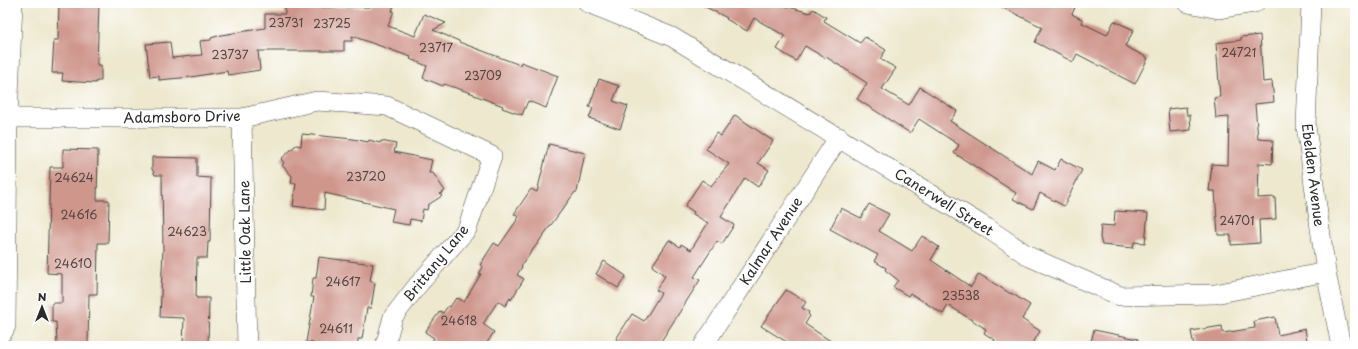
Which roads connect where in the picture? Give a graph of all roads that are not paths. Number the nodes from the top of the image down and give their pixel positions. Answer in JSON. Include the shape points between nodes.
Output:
{"nodes":[{"id":1,"x":13,"y":3,"type":"edge"},
{"id":2,"x":588,"y":3,"type":"edge"},
{"id":3,"x":1188,"y":3,"type":"edge"},
{"id":4,"x":1255,"y":3,"type":"edge"},
{"id":5,"x":1311,"y":3,"type":"edge"},
{"id":6,"x":5,"y":118,"type":"edge"},
{"id":7,"x":242,"y":118,"type":"junction"},
{"id":8,"x":839,"y":137,"type":"junction"},
{"id":9,"x":492,"y":156,"type":"joint"},
{"id":10,"x":1326,"y":272,"type":"junction"},
{"id":11,"x":3,"y":332,"type":"edge"},
{"id":12,"x":710,"y":343,"type":"edge"},
{"id":13,"x":247,"y":346,"type":"edge"},
{"id":14,"x":385,"y":346,"type":"edge"},
{"id":15,"x":1341,"y":346,"type":"edge"}],
"edges":[{"from":1,"to":6,"type":"street"},
{"from":2,"to":8,"type":"street","name":"Canerwell Street","via":[[672,36]]},
{"from":3,"to":4,"type":"street","via":[[1218,9]]},
{"from":5,"to":10,"type":"street","name":"Ebelden Avenue","via":[[1306,126]]},
{"from":6,"to":7,"type":"street","name":"Adamsboro Drive"},
{"from":6,"to":11,"type":"street","via":[[6,326]]},
{"from":7,"to":9,"type":"street","name":"Adamsboro Drive","via":[[317,101],[387,106]]},
{"from":7,"to":13,"type":"street","name":"Little Oak Lane"},
{"from":8,"to":10,"type":"street","name":"Canerwell Street","via":[[1030,257],[1120,296],[1214,294]]},
{"from":8,"to":12,"type":"street","name":"Kalmar Avenue"},
{"from":9,"to":14,"type":"street","name":"Brittany Lane","via":[[467,229],[393,317]]},
{"from":10,"to":15,"type":"street","name":"Ebelden Avenue"}]}
